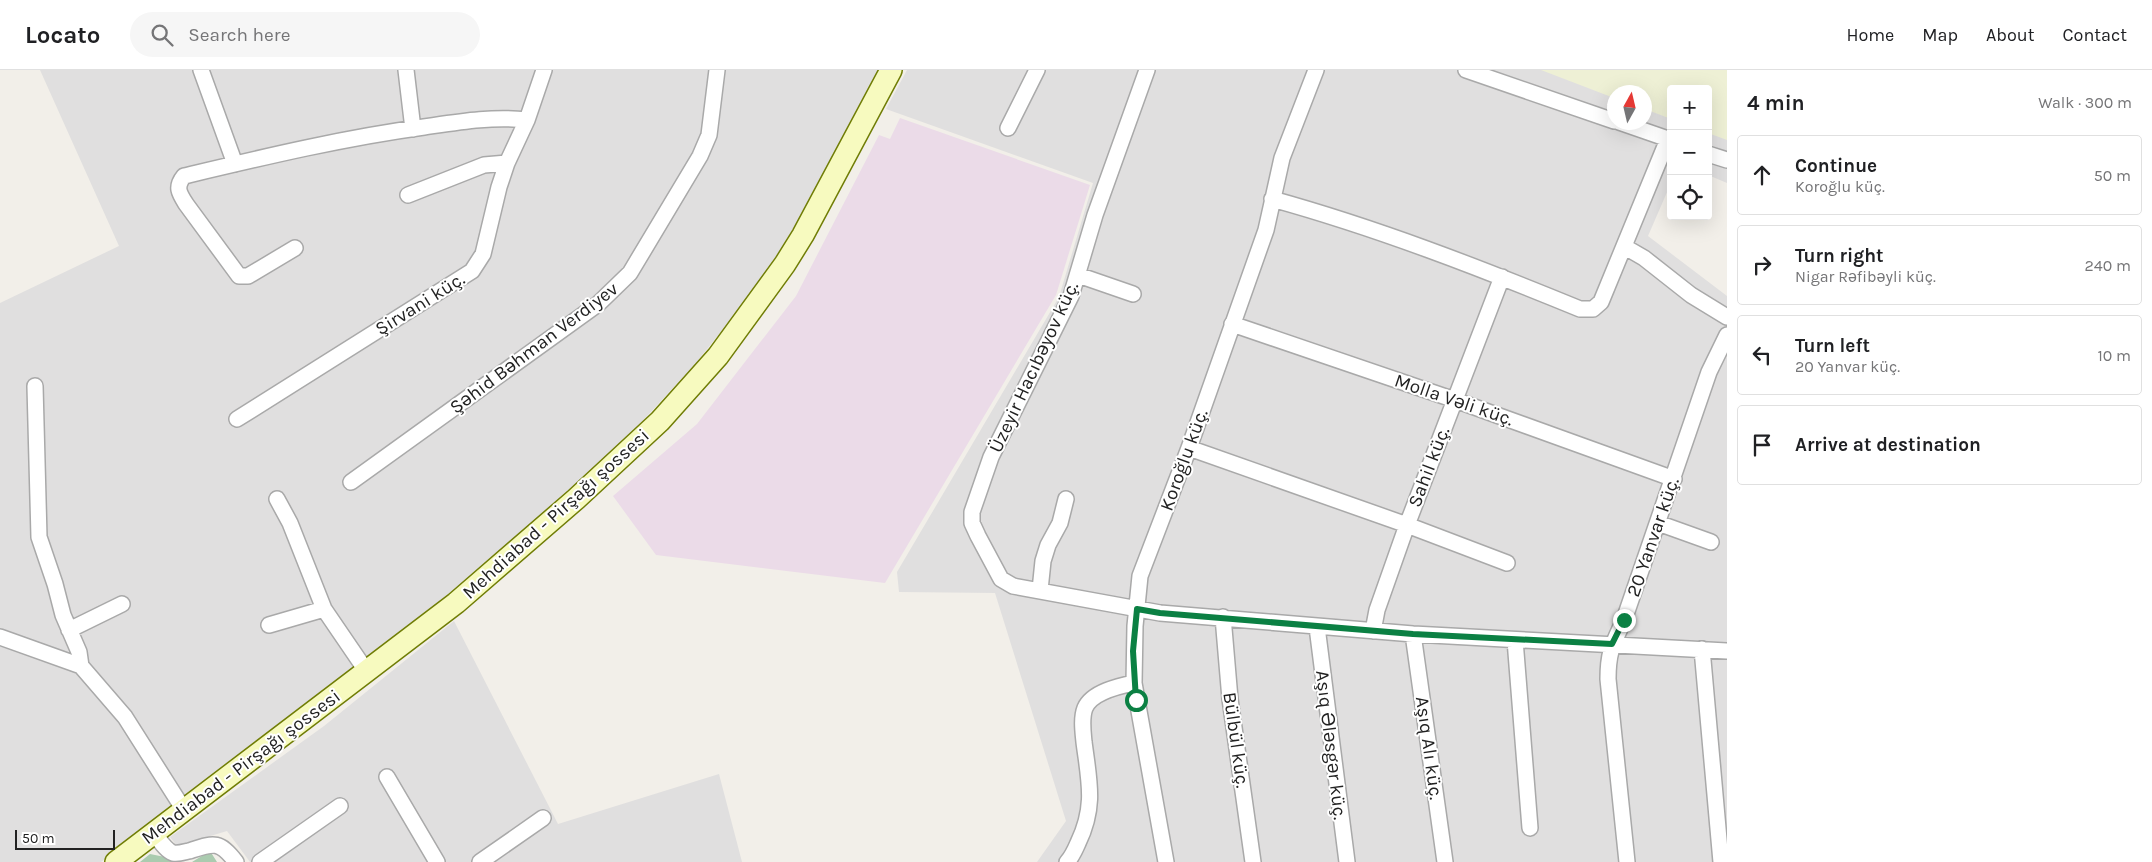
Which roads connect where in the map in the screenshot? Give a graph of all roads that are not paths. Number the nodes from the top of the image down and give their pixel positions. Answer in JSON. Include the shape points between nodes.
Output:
{"nodes":[{"id":1,"x":201,"y":70,"type":"edge"},
{"id":2,"x":406,"y":70,"type":"edge"},
{"id":3,"x":544,"y":70,"type":"edge"},
{"id":4,"x":717,"y":70,"type":"edge"},
{"id":5,"x":891,"y":70,"type":"edge"},
{"id":6,"x":1037,"y":70,"type":"edge"},
{"id":7,"x":1147,"y":70,"type":"edge"},
{"id":8,"x":1316,"y":70,"type":"edge"},
{"id":9,"x":1466,"y":70,"type":"edge"},
{"id":10,"x":1607,"y":119,"type":"edge"},
{"id":11,"x":526,"y":120,"type":"junction"},
{"id":12,"x":1008,"y":128,"type":"dead end"},
{"id":13,"x":413,"y":129,"type":"junction"},
{"id":14,"x":1642,"y":130,"type":"edge"},
{"id":15,"x":1667,"y":139,"type":"edge"},
{"id":16,"x":1667,"y":147,"type":"edge"},
{"id":17,"x":1712,"y":155,"type":"edge"},
{"id":18,"x":1727,"y":160,"type":"edge"},
{"id":19,"x":507,"y":163,"type":"junction"},
{"id":20,"x":235,"y":164,"type":"junction"},
{"id":21,"x":408,"y":195,"type":"dead end"},
{"id":22,"x":1272,"y":198,"type":"junction"},
{"id":23,"x":1625,"y":247,"type":"junction"},
{"id":24,"x":295,"y":248,"type":"dead end"},
{"id":25,"x":1078,"y":275,"type":"junction"},
{"id":26,"x":1502,"y":277,"type":"junction"},
{"id":27,"x":1133,"y":294,"type":"dead end"},
{"id":28,"x":1727,"y":317,"type":"edge"},
{"id":29,"x":1232,"y":324,"type":"junction"},
{"id":30,"x":1727,"y":335,"type":"edge"},
{"id":31,"x":35,"y":386,"type":"dead end"},
{"id":32,"x":1455,"y":400,"type":"junction"},
{"id":33,"x":237,"y":419,"type":"dead end"},
{"id":34,"x":1189,"y":448,"type":"junction"},
{"id":35,"x":1674,"y":479,"type":"junction"},
{"id":36,"x":351,"y":482,"type":"dead end"},
{"id":37,"x":277,"y":499,"type":"dead end"},
{"id":38,"x":1066,"y":500,"type":"dead end"},
{"id":39,"x":1658,"y":522,"type":"junction"},
{"id":40,"x":1407,"y":525,"type":"junction"},
{"id":41,"x":1711,"y":542,"type":"dead end"},
{"id":42,"x":1507,"y":563,"type":"dead end"},
{"id":43,"x":1040,"y":590,"type":"junction"},
{"id":44,"x":122,"y":604,"type":"dead end"},
{"id":45,"x":324,"y":609,"type":"junction"},
{"id":46,"x":1137,"y":609,"type":"junction"},
{"id":47,"x":1222,"y":617,"type":"junction"},
{"id":48,"x":270,"y":625,"type":"dead end"},
{"id":49,"x":1317,"y":627,"type":"junction"},
{"id":50,"x":69,"y":630,"type":"junction"},
{"id":51,"x":1373,"y":631,"type":"junction"},
{"id":52,"x":1413,"y":634,"type":"junction"},
{"id":53,"x":0,"y":637,"type":"edge"},
{"id":54,"x":1515,"y":640,"type":"junction"},
{"id":55,"x":1612,"y":644,"type":"junction"},
{"id":56,"x":1702,"y":649,"type":"junction"},
{"id":57,"x":1727,"y":651,"type":"edge"},
{"id":58,"x":81,"y":666,"type":"junction"},
{"id":59,"x":367,"y":672,"type":"junction"},
{"id":60,"x":1134,"y":682,"type":"junction"},
{"id":61,"x":387,"y":777,"type":"dead end"},
{"id":62,"x":340,"y":806,"type":"dead end"},
{"id":63,"x":184,"y":810,"type":"junction"},
{"id":64,"x":543,"y":818,"type":"dead end"},
{"id":65,"x":1530,"y":828,"type":"dead end"},
{"id":66,"x":154,"y":833,"type":"junction"},
{"id":67,"x":116,"y":862,"type":"edge"},
{"id":68,"x":236,"y":862,"type":"edge"},
{"id":69,"x":260,"y":862,"type":"edge"},
{"id":70,"x":436,"y":862,"type":"edge"},
{"id":71,"x":480,"y":862,"type":"edge"},
{"id":72,"x":1067,"y":862,"type":"edge"},
{"id":73,"x":1166,"y":862,"type":"edge"},
{"id":74,"x":1253,"y":862,"type":"edge"},
{"id":75,"x":1346,"y":862,"type":"edge"},
{"id":76,"x":1445,"y":862,"type":"edge"},
{"id":77,"x":1627,"y":862,"type":"edge"},
{"id":78,"x":1721,"y":862,"type":"edge"}],
"edges":[{"from":1,"to":20,"type":"street"},
{"from":2,"to":13,"type":"street"},
{"from":3,"to":11,"type":"street","name":"Şirvani küç."},
{"from":4,"to":36,"type":"street","name":"Şəhid Bəhman Verdiyev","via":[[709,135],[700,156],[630,273],[598,304]]},
{"from":5,"to":59,"type":"main road","name":"Mehdiabad - Pirşağı şossesi","via":[[785,264],[748,318],[697,381],[637,443],[569,505],[456,603]]},
{"from":6,"to":12,"type":"street"},
{"from":7,"to":25,"type":"street","name":"Üzeyir Hacıbəyov küç."},
{"from":8,"to":22,"type":"street","name":"Koroğlu küç.","via":[[1282,158]]},
{"from":9,"to":10,"type":"street"},
{"from":11,"to":13,"type":"street","via":[[504,117]]},
{"from":11,"to":19,"type":"street","name":"Şirvani küç."},
{"from":13,"to":20,"type":"street","via":[[359,136]]},
{"from":14,"to":15,"type":"street"},
{"from":16,"to":23,"type":"street"},
{"from":17,"to":18,"type":"street"},
{"from":19,"to":21,"type":"street","via":[[484,165]]},
{"from":19,"to":33,"type":"street","name":"Şirvani küç.","via":[[483,254],[472,272]]},
{"from":20,"to":24,"type":"street","via":[[184,176],[178,183],[178,192],[239,276],[248,276]]},
{"from":22,"to":26,"type":"street"},
{"from":22,"to":29,"type":"street","name":"Koroğlu küç.","via":[[1266,230]]},
{"from":23,"to":26,"type":"street","via":[[1601,302],[1593,309],[1580,309]]},
{"from":23,"to":28,"type":"street"},
{"from":25,"to":27,"type":"street"},
{"from":25,"to":43,"type":"street","name":"Üzeyir Hacıbəyov küç.","via":[[1064,313],[991,457],[972,512],[972,523],[1001,578],[1013,586]]},
{"from":26,"to":32,"type":"street","name":"Sahil küç."},
{"from":29,"to":32,"type":"street","name":"Molla Vəli küç."},
{"from":29,"to":34,"type":"street","name":"Koroğlu küç."},
{"from":30,"to":35,"type":"street","name":"20 Yanvar küç.","via":[[1709,372]]},
{"from":31,"to":50,"type":"street","via":[[39,537]]},
{"from":32,"to":35,"type":"street","name":"Molla Vəli küç."},
{"from":32,"to":40,"type":"street","name":"Sahil küç."},
{"from":34,"to":40,"type":"street"},
{"from":34,"to":46,"type":"street","name":"Koroğlu küç.","via":[[1140,576]]},
{"from":35,"to":39,"type":"street","name":"20 Yanvar küç."},
{"from":37,"to":45,"type":"street","via":[[290,523]]},
{"from":38,"to":43,"type":"street","via":[[1060,523],[1043,561]]},
{"from":39,"to":41,"type":"street"},
{"from":39,"to":55,"type":"street","name":"20 Yanvar küç.","via":[[1624,620]]},
{"from":40,"to":42,"type":"street"},
{"from":40,"to":51,"type":"street","name":"Sahil küç.","via":[[1377,610]]},
{"from":43,"to":46,"type":"street"},
{"from":44,"to":50,"type":"street"},
{"from":45,"to":48,"type":"street"},
{"from":45,"to":59,"type":"street"},
{"from":46,"to":47,"type":"street"},
{"from":46,"to":60,"type":"street","name":"Koroğlu küç."},
{"from":47,"to":49,"type":"street"},
{"from":47,"to":74,"type":"street","name":"Bülbül küç."},
{"from":49,"to":51,"type":"street"},
{"from":49,"to":75,"type":"street","name":"Aşıq Ələsgər küç."},
{"from":50,"to":58,"type":"street","via":[[79,652]]},
{"from":51,"to":52,"type":"street"},
{"from":52,"to":54,"type":"street"},
{"from":52,"to":76,"type":"street","name":"Aşıq Alı küç."},
{"from":53,"to":58,"type":"street"},
{"from":54,"to":55,"type":"street"},
{"from":54,"to":65,"type":"street"},
{"from":55,"to":56,"type":"street"},
{"from":55,"to":77,"type":"street","name":"20 Yanvar küç.","via":[[1608,679]]},
{"from":56,"to":57,"type":"street"},
{"from":56,"to":78,"type":"street"},
{"from":58,"to":63,"type":"street","via":[[125,717]]},
{"from":59,"to":63,"type":"main road","name":"Mehdiabad - Pirşağı şossesi"},
{"from":60,"to":72,"type":"street","via":[[1100,693],[1085,707],[1082,727],[1091,802],[1085,828]]},
{"from":60,"to":73,"type":"street","name":"Koroğlu küç."},
{"from":61,"to":70,"type":"street"},
{"from":62,"to":69,"type":"street"},
{"from":63,"to":66,"type":"main road","name":"Mehdiabad - Pirşağı şossesi"},
{"from":64,"to":71,"type":"street"},
{"from":66,"to":67,"type":"main road","name":"Mehdiabad - Pirşağı şossesi"},
{"from":66,"to":68,"type":"street","via":[[174,853],[210,844],[221,845]]}]}
